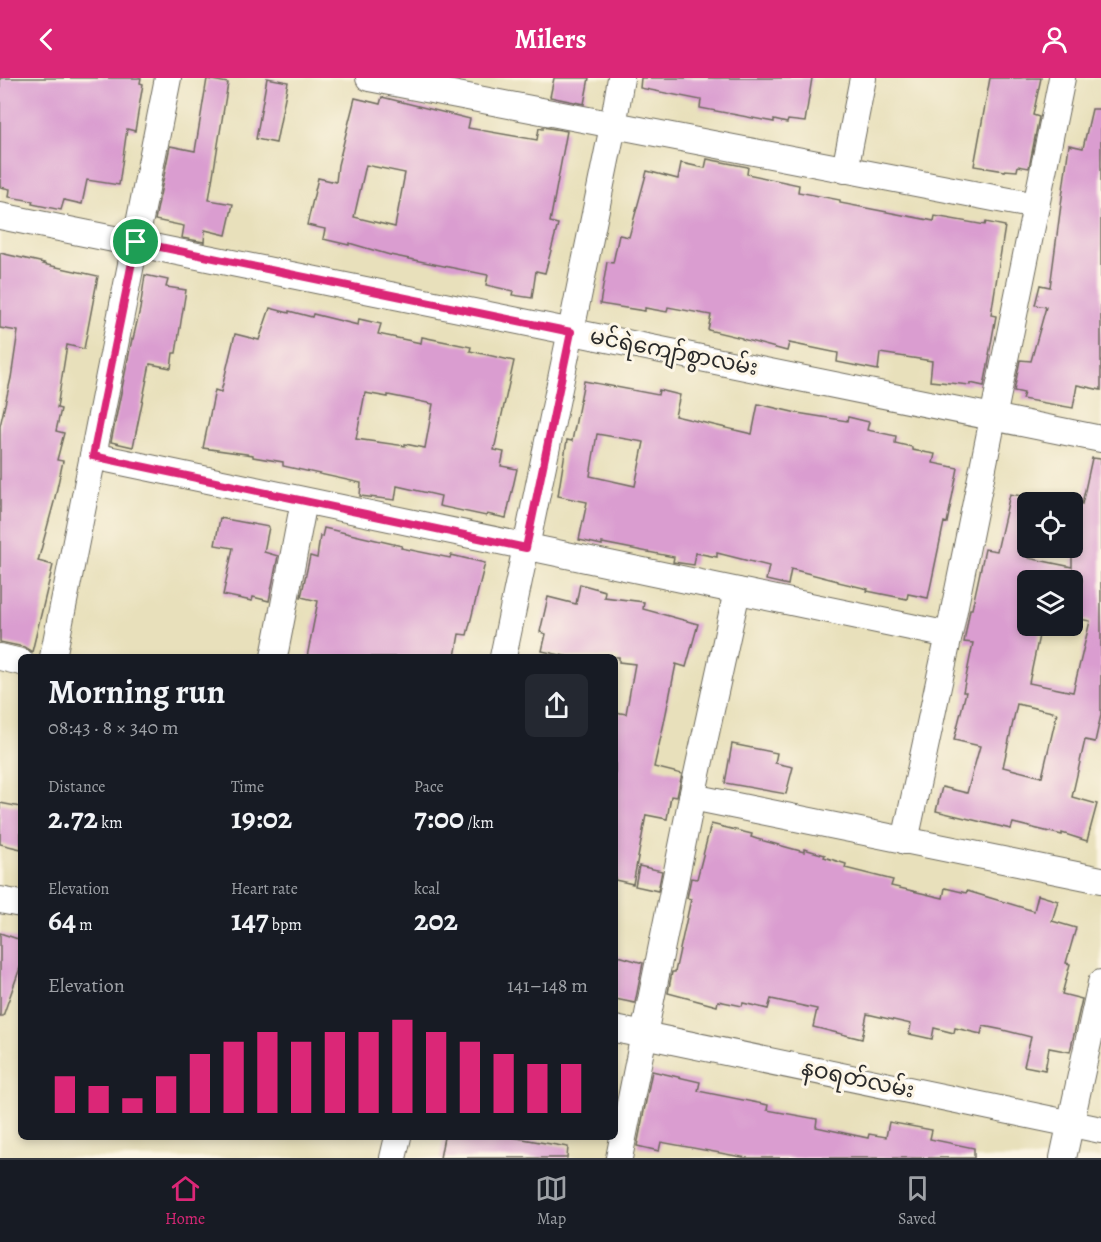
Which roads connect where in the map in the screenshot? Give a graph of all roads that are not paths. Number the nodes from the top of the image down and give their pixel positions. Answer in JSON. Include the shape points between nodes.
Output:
{"nodes":[{"id":1,"x":168,"y":78,"type":"edge"},
{"id":2,"x":369,"y":78,"type":"edge"},
{"id":3,"x":621,"y":78,"type":"edge"},
{"id":4,"x":863,"y":78,"type":"edge"},
{"id":5,"x":1062,"y":78,"type":"edge"},
{"id":6,"x":394,"y":80,"type":"edge"},
{"id":7,"x":613,"y":126,"type":"junction"},
{"id":8,"x":845,"y":170,"type":"junction"},
{"id":9,"x":1036,"y":206,"type":"junction"},
{"id":10,"x":0,"y":216,"type":"edge"},
{"id":11,"x":136,"y":242,"type":"junction"},
{"id":12,"x":571,"y":332,"type":"junction"},
{"id":13,"x":993,"y":417,"type":"junction"},
{"id":14,"x":1101,"y":439,"type":"edge"},
{"id":15,"x":93,"y":456,"type":"junction"},
{"id":16,"x":304,"y":501,"type":"junction"},
{"id":17,"x":526,"y":548,"type":"junction"},
{"id":18,"x":737,"y":591,"type":"junction"},
{"id":19,"x":949,"y":635,"type":"junction"},
{"id":20,"x":54,"y":654,"type":"edge"},
{"id":21,"x":275,"y":654,"type":"edge"},
{"id":22,"x":504,"y":654,"type":"edge"},
{"id":23,"x":0,"y":657,"type":"edge"},
{"id":24,"x":18,"y":661,"type":"edge"},
{"id":25,"x":692,"y":797,"type":"junction"},
{"id":26,"x":905,"y":841,"type":"junction"},
{"id":27,"x":1101,"y":880,"type":"edge"},
{"id":28,"x":0,"y":900,"type":"edge"},
{"id":29,"x":18,"y":903,"type":"edge"},
{"id":30,"x":1101,"y":983,"type":"edge"},
{"id":31,"x":618,"y":1030,"type":"edge"},
{"id":32,"x":645,"y":1035,"type":"junction"},
{"id":33,"x":1070,"y":1124,"type":"junction"},
{"id":34,"x":1101,"y":1130,"type":"edge"},
{"id":35,"x":397,"y":1140,"type":"edge"},
{"id":36,"x":393,"y":1158,"type":"edge"},
{"id":37,"x":619,"y":1158,"type":"edge"},
{"id":38,"x":1064,"y":1158,"type":"edge"}],
"edges":[{"from":1,"to":11,"type":"street"},
{"from":2,"to":6,"type":"street"},
{"from":3,"to":7,"type":"street"},
{"from":4,"to":8,"type":"street"},
{"from":5,"to":9,"type":"street"},
{"from":6,"to":7,"type":"street"},
{"from":7,"to":8,"type":"street"},
{"from":7,"to":12,"type":"street"},
{"from":8,"to":9,"type":"street"},
{"from":9,"to":13,"type":"street"},
{"from":10,"to":11,"type":"street","name":"မင်ရဲကျော်စွာလမ်း"},
{"from":11,"to":12,"type":"street","name":"မင်ရဲကျော်စွာလမ်း"},
{"from":11,"to":15,"type":"street"},
{"from":12,"to":13,"type":"street","name":"မင်ရဲကျော်စွာလမ်း"},
{"from":12,"to":17,"type":"street"},
{"from":13,"to":14,"type":"street","name":"မင်ရဲကျော်စွာလမ်း"},
{"from":13,"to":19,"type":"street"},
{"from":15,"to":16,"type":"street"},
{"from":15,"to":20,"type":"street"},
{"from":16,"to":17,"type":"street"},
{"from":16,"to":21,"type":"street"},
{"from":17,"to":18,"type":"street"},
{"from":17,"to":22,"type":"street"},
{"from":18,"to":19,"type":"street"},
{"from":18,"to":25,"type":"street"},
{"from":19,"to":26,"type":"street"},
{"from":23,"to":24,"type":"street"},
{"from":25,"to":26,"type":"street"},
{"from":25,"to":32,"type":"street"},
{"from":26,"to":27,"type":"street"},
{"from":28,"to":29,"type":"street"},
{"from":30,"to":33,"type":"street"},
{"from":31,"to":32,"type":"street","name":"နဝရတ်လမ်း"},
{"from":32,"to":33,"type":"street","name":"နဝရတ်လမ်း"},
{"from":32,"to":37,"type":"street"},
{"from":33,"to":34,"type":"street","name":"နဝရတ်လမ်း"},
{"from":33,"to":38,"type":"street"},
{"from":35,"to":36,"type":"street"}]}
